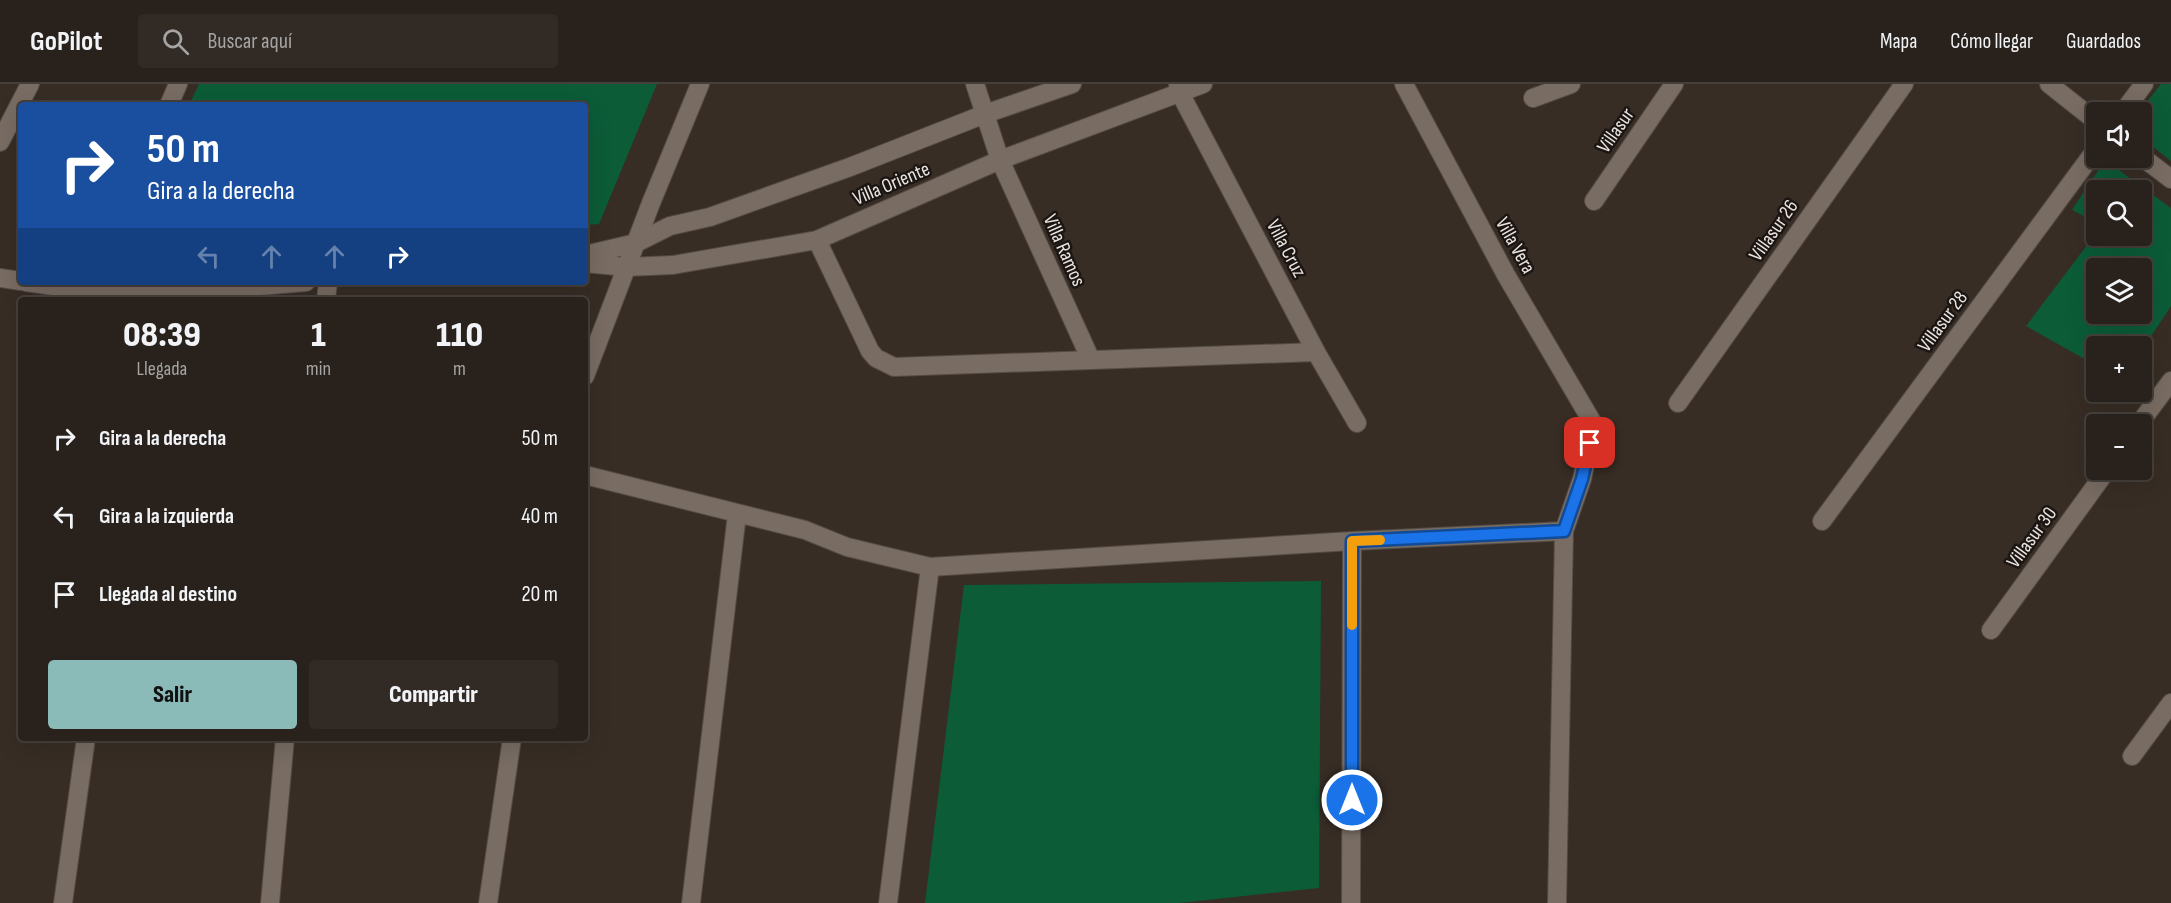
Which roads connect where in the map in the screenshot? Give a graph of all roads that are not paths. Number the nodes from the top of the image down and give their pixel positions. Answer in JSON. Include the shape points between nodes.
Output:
{"nodes":[{"id":1,"x":30,"y":84,"type":"edge"},
{"id":2,"x":178,"y":84,"type":"edge"},
{"id":3,"x":700,"y":84,"type":"edge"},
{"id":4,"x":975,"y":84,"type":"edge"},
{"id":5,"x":1072,"y":84,"type":"edge"},
{"id":6,"x":1203,"y":84,"type":"edge"},
{"id":7,"x":1404,"y":84,"type":"edge"},
{"id":8,"x":1571,"y":84,"type":"edge"},
{"id":9,"x":1674,"y":84,"type":"edge"},
{"id":10,"x":1904,"y":84,"type":"edge"},
{"id":11,"x":2049,"y":84,"type":"edge"},
{"id":12,"x":2144,"y":84,"type":"edge"},
{"id":13,"x":1179,"y":88,"type":"edge"},
{"id":14,"x":1533,"y":98,"type":"dead end"},
{"id":15,"x":21,"y":102,"type":"edge"},
{"id":16,"x":170,"y":102,"type":"edge"},
{"id":17,"x":2130,"y":102,"type":"edge"},
{"id":18,"x":18,"y":107,"type":"edge"},
{"id":19,"x":2086,"y":113,"type":"edge"},
{"id":20,"x":985,"y":114,"type":"junction"},
{"id":21,"x":0,"y":142,"type":"edge"},
{"id":22,"x":1000,"y":160,"type":"junction"},
{"id":23,"x":2086,"y":162,"type":"edge"},
{"id":24,"x":2152,"y":165,"type":"edge"},
{"id":25,"x":2171,"y":179,"type":"edge"},
{"id":26,"x":1594,"y":201,"type":"dead end"},
{"id":27,"x":817,"y":240,"type":"junction"},
{"id":28,"x":636,"y":243,"type":"junction"},
{"id":29,"x":588,"y":254,"type":"edge"},
{"id":30,"x":588,"y":263,"type":"edge"},
{"id":31,"x":626,"y":267,"type":"junction"},
{"id":32,"x":0,"y":278,"type":"edge"},
{"id":33,"x":18,"y":281,"type":"edge"},
{"id":34,"x":272,"y":285,"type":"edge"},
{"id":35,"x":84,"y":286,"type":"edge"},
{"id":36,"x":147,"y":294,"type":"edge"},
{"id":37,"x":1316,"y":352,"type":"junction"},
{"id":38,"x":1090,"y":358,"type":"junction"},
{"id":39,"x":588,"y":368,"type":"edge"},
{"id":40,"x":2171,"y":381,"type":"edge"},
{"id":41,"x":1678,"y":403,"type":"dead end"},
{"id":42,"x":2146,"y":414,"type":"edge"},
{"id":43,"x":1357,"y":423,"type":"dead end"},
{"id":44,"x":588,"y":477,"type":"edge"},
{"id":45,"x":2100,"y":480,"type":"edge"},
{"id":46,"x":737,"y":514,"type":"junction"},
{"id":47,"x":1822,"y":521,"type":"dead end"},
{"id":48,"x":1564,"y":531,"type":"junction"},
{"id":49,"x":1352,"y":541,"type":"junction"},
{"id":50,"x":930,"y":567,"type":"junction"},
{"id":51,"x":1991,"y":630,"type":"dead end"},
{"id":52,"x":2171,"y":703,"type":"edge"},
{"id":53,"x":86,"y":741,"type":"edge"},
{"id":54,"x":285,"y":741,"type":"edge"},
{"id":55,"x":512,"y":741,"type":"edge"},
{"id":56,"x":2132,"y":756,"type":"dead end"},
{"id":57,"x":63,"y":903,"type":"edge"},
{"id":58,"x":270,"y":903,"type":"edge"},
{"id":59,"x":488,"y":903,"type":"edge"},
{"id":60,"x":691,"y":903,"type":"edge"},
{"id":61,"x":888,"y":903,"type":"edge"},
{"id":62,"x":1351,"y":903,"type":"edge"},
{"id":63,"x":1557,"y":903,"type":"edge"}],
"edges":[{"from":1,"to":15,"type":"street"},
{"from":2,"to":16,"type":"street"},
{"from":3,"to":28,"type":"street"},
{"from":4,"to":20,"type":"street","name":"Villa Ramos"},
{"from":5,"to":20,"type":"street","name":"Villa Oriente"},
{"from":6,"to":13,"type":"street","name":"Villa Oriente"},
{"from":7,"to":48,"type":"street","name":"Villa Vera","via":[[1506,275],[1594,425],[1582,479]]},
{"from":8,"to":14,"type":"street"},
{"from":9,"to":26,"type":"street","name":"Villasur"},
{"from":10,"to":41,"type":"street","name":"Villasur 26"},
{"from":11,"to":19,"type":"street"},
{"from":12,"to":17,"type":"street"},
{"from":13,"to":22,"type":"street","name":"Villa Oriente"},
{"from":13,"to":37,"type":"street","name":"Villa Cruz"},
{"from":18,"to":21,"type":"street"},
{"from":20,"to":22,"type":"street","name":"Villa Ramos"},
{"from":20,"to":28,"type":"street","name":"Villa Oriente","via":[[850,167],[720,213],[670,226]]},
{"from":22,"to":27,"type":"street","name":"Villa Oriente"},
{"from":22,"to":38,"type":"street","name":"Villa Ramos"},
{"from":23,"to":47,"type":"street","name":"Villasur 28"},
{"from":24,"to":25,"type":"street"},
{"from":27,"to":31,"type":"street","name":"Villa Oriente","via":[[673,265]]},
{"from":27,"to":38,"type":"street","via":[[870,351],[884,363],[894,367]]},
{"from":28,"to":29,"type":"street","name":"Villa Oriente"},
{"from":28,"to":31,"type":"street"},
{"from":30,"to":31,"type":"street","name":"Villa Oriente"},
{"from":31,"to":39,"type":"street"},
{"from":32,"to":33,"type":"street"},
{"from":34,"to":36,"type":"street"},
{"from":35,"to":36,"type":"street"},
{"from":37,"to":38,"type":"street"},
{"from":37,"to":43,"type":"street","name":"Villa Cruz"},
{"from":40,"to":42,"type":"street"},
{"from":44,"to":46,"type":"street"},
{"from":45,"to":51,"type":"street","name":"Villasur 30"},
{"from":46,"to":50,"type":"street"},
{"from":46,"to":60,"type":"street"},
{"from":48,"to":49,"type":"street"},
{"from":48,"to":63,"type":"street"},
{"from":49,"to":50,"type":"street"},
{"from":49,"to":62,"type":"street"},
{"from":50,"to":61,"type":"street"},
{"from":52,"to":56,"type":"street"},
{"from":53,"to":57,"type":"street"},
{"from":54,"to":58,"type":"street"},
{"from":55,"to":59,"type":"street"}]}
